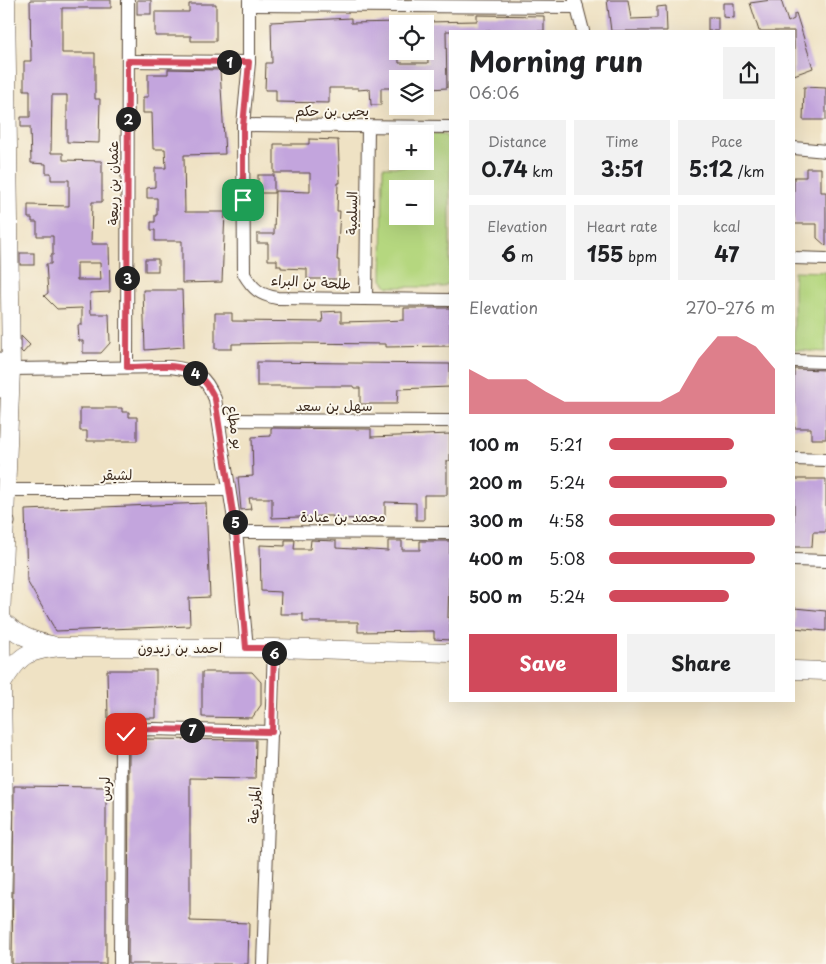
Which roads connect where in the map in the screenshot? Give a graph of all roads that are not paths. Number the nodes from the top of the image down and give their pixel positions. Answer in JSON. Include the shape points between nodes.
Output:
{"nodes":[{"id":1,"x":6,"y":0,"type":"edge"},
{"id":2,"x":128,"y":0,"type":"edge"},
{"id":3,"x":249,"y":2,"type":"edge"},
{"id":4,"x":576,"y":4,"type":"edge"},
{"id":5,"x":583,"y":30,"type":"edge"},
{"id":6,"x":128,"y":61,"type":"junction"},
{"id":7,"x":249,"y":62,"type":"junction"},
{"id":8,"x":243,"y":126,"type":"junction"},
{"id":9,"x":368,"y":126,"type":"junction"},
{"id":10,"x":449,"y":127,"type":"edge"},
{"id":11,"x":795,"y":148,"type":"edge"},
{"id":12,"x":826,"y":151,"type":"edge"},
{"id":13,"x":795,"y":258,"type":"edge"},
{"id":14,"x":826,"y":259,"type":"edge"},
{"id":15,"x":366,"y":300,"type":"junction"},
{"id":16,"x":449,"y":300,"type":"edge"},
{"id":17,"x":795,"y":360,"type":"edge"},
{"id":18,"x":826,"y":362,"type":"edge"},
{"id":19,"x":5,"y":366,"type":"edge"},
{"id":20,"x":127,"y":367,"type":"junction"},
{"id":21,"x":0,"y":388,"type":"edge"},
{"id":22,"x":218,"y":420,"type":"junction"},
{"id":23,"x":449,"y":421,"type":"edge"},
{"id":24,"x":795,"y":459,"type":"edge"},
{"id":25,"x":826,"y":460,"type":"edge"},
{"id":26,"x":6,"y":490,"type":"junction"},
{"id":27,"x":229,"y":490,"type":"junction"},
{"id":28,"x":2,"y":516,"type":"edge"},
{"id":29,"x":236,"y":532,"type":"junction"},
{"id":30,"x":449,"y":533,"type":"edge"},
{"id":31,"x":795,"y":560,"type":"edge"},
{"id":32,"x":826,"y":561,"type":"edge"},
{"id":33,"x":2,"y":619,"type":"junction"},
{"id":34,"x":60,"y":647,"type":"junction"},
{"id":35,"x":246,"y":648,"type":"junction"},
{"id":36,"x":274,"y":648,"type":"junction"},
{"id":37,"x":449,"y":653,"type":"edge"},
{"id":38,"x":795,"y":670,"type":"edge"},
{"id":39,"x":826,"y":672,"type":"edge"},
{"id":40,"x":2,"y":684,"type":"junction"},
{"id":41,"x":272,"y":732,"type":"junction"},
{"id":42,"x":1,"y":964,"type":"edge"},
{"id":43,"x":120,"y":964,"type":"edge"},
{"id":44,"x":264,"y":964,"type":"edge"}],
"edges":[{"from":1,"to":19,"type":"street"},
{"from":2,"to":6,"type":"street","name":"عثمان بن ربيعة"},
{"from":3,"to":4,"type":"street"},
{"from":3,"to":7,"type":"street","name":"طلحة بن البراء"},
{"from":4,"to":5,"type":"street"},
{"from":6,"to":7,"type":"street"},
{"from":6,"to":20,"type":"street","name":"عثمان بن ربيعة"},
{"from":7,"to":8,"type":"street","name":"طلحة بن البراء"},
{"from":8,"to":9,"type":"street","name":"يحيى بن حكم"},
{"from":8,"to":15,"type":"street","name":"طلحة بن البراء","via":[[244,274],[249,284],[265,296],[277,298]]},
{"from":9,"to":10,"type":"street","name":"يحيى بن حكم"},
{"from":9,"to":15,"type":"street","name":"السلمية"},
{"from":11,"to":12,"type":"street"},
{"from":13,"to":14,"type":"street"},
{"from":15,"to":16,"type":"street","name":"طلحة بن البراء"},
{"from":17,"to":18,"type":"street"},
{"from":19,"to":20,"type":"street","name":"بو مطاع"},
{"from":19,"to":21,"type":"main road"},
{"from":19,"to":26,"type":"street"},
{"from":20,"to":22,"type":"street","name":"بو مطاع","via":[[170,366],[201,375],[215,399]]},
{"from":22,"to":23,"type":"street","name":"سهل بن سعد"},
{"from":22,"to":27,"type":"street","name":"بو مطاع"},
{"from":24,"to":25,"type":"street"},
{"from":26,"to":27,"type":"street","name":"لشيقر"},
{"from":26,"to":28,"type":"street"},
{"from":27,"to":29,"type":"street","name":"بو مطاع"},
{"from":28,"to":33,"type":"street"},
{"from":29,"to":30,"type":"street","name":"محمد بن عبادة"},
{"from":29,"to":35,"type":"street","name":"بو مطاع"},
{"from":31,"to":32,"type":"street"},
{"from":33,"to":34,"type":"street","name":"احمد بن زيدون","via":[[21,636]]},
{"from":33,"to":40,"type":"street"},
{"from":34,"to":35,"type":"street","name":"احمد بن زيدون"},
{"from":34,"to":40,"type":"street","name":"احمد بن زيدون","via":[[24,655]]},
{"from":35,"to":36,"type":"street","name":"احمد بن زيدون"},
{"from":36,"to":37,"type":"street","name":"احمد بن زيدون"},
{"from":36,"to":41,"type":"street","name":"المزرعة"},
{"from":38,"to":39,"type":"street"},
{"from":40,"to":42,"type":"street"},
{"from":41,"to":43,"type":"street","name":"لرس","via":[[134,730],[121,740]]},
{"from":41,"to":44,"type":"street","name":"المزرعة"}]}
